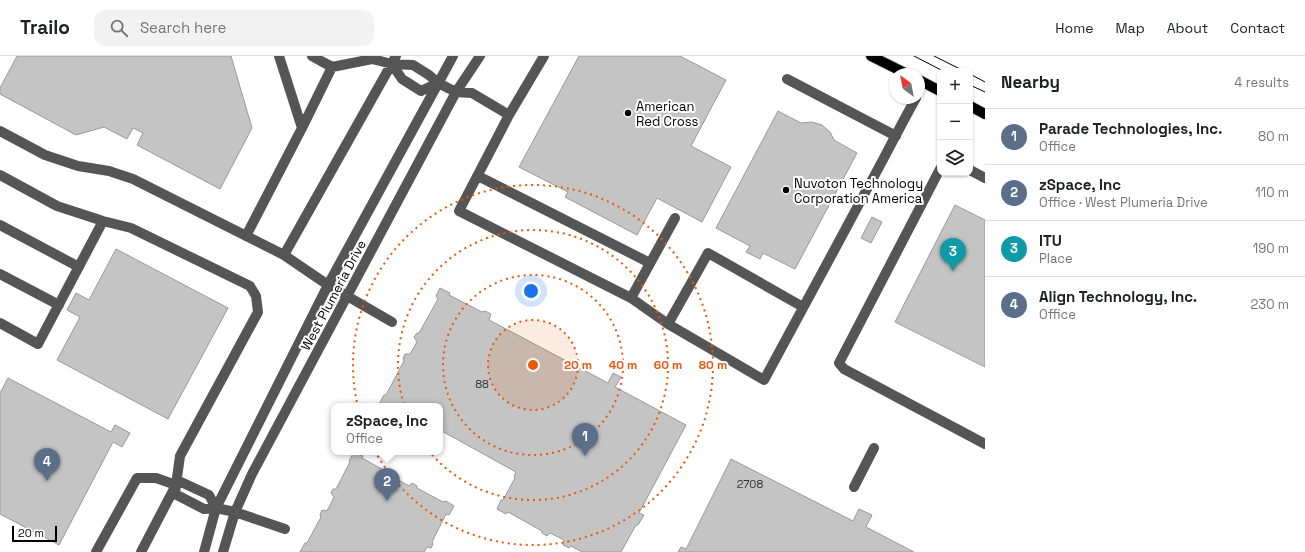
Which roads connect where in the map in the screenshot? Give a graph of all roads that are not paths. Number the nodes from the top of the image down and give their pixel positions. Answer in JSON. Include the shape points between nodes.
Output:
{"nodes":[{"id":1,"x":280,"y":56,"type":"edge"},
{"id":2,"x":312,"y":56,"type":"edge"},
{"id":3,"x":452,"y":56,"type":"edge"},
{"id":4,"x":480,"y":56,"type":"edge"},
{"id":5,"x":544,"y":56,"type":"edge"},
{"id":6,"x":871,"y":56,"type":"edge"},
{"id":7,"x":394,"y":60,"type":"edge"},
{"id":8,"x":332,"y":67,"type":"junction"},
{"id":9,"x":895,"y":68,"type":"edge"},
{"id":10,"x":787,"y":79,"type":"dead end"},
{"id":11,"x":438,"y":83,"type":"junction"},
{"id":12,"x":925,"y":84,"type":"edge"},
{"id":13,"x":937,"y":90,"type":"edge"},
{"id":14,"x":456,"y":92,"type":"junction"},
{"id":15,"x":913,"y":104,"type":"edge"},
{"id":16,"x":973,"y":109,"type":"edge"},
{"id":17,"x":985,"y":114,"type":"edge"},
{"id":18,"x":509,"y":116,"type":"junction"},
{"id":19,"x":302,"y":128,"type":"junction"},
{"id":20,"x":0,"y":131,"type":"edge"},
{"id":21,"x":896,"y":136,"type":"junction"},
{"id":22,"x":973,"y":172,"type":"edge"},
{"id":23,"x":0,"y":175,"type":"edge"},
{"id":24,"x":937,"y":175,"type":"edge"},
{"id":25,"x":478,"y":176,"type":"junction"},
{"id":26,"x":985,"y":178,"type":"edge"},
{"id":27,"x":675,"y":218,"type":"dead end"},
{"id":28,"x":103,"y":221,"type":"junction"},
{"id":29,"x":0,"y":225,"type":"edge"},
{"id":30,"x":246,"y":236,"type":"junction"},
{"id":31,"x":284,"y":255,"type":"junction"},
{"id":32,"x":650,"y":263,"type":"junction"},
{"id":33,"x":79,"y":267,"type":"junction"},
{"id":34,"x":0,"y":274,"type":"edge"},
{"id":35,"x":328,"y":285,"type":"junction"},
{"id":36,"x":348,"y":296,"type":"junction"},
{"id":37,"x":631,"y":298,"type":"junction"},
{"id":38,"x":59,"y":305,"type":"junction"},
{"id":39,"x":803,"y":307,"type":"junction"},
{"id":40,"x":392,"y":322,"type":"dead end"},
{"id":41,"x":0,"y":323,"type":"edge"},
{"id":42,"x":668,"y":324,"type":"junction"},
{"id":43,"x":985,"y":444,"type":"edge"},
{"id":44,"x":874,"y":448,"type":"dead end"},
{"id":45,"x":176,"y":485,"type":"junction"},
{"id":46,"x":854,"y":487,"type":"dead end"},
{"id":47,"x":216,"y":508,"type":"junction"},
{"id":48,"x":235,"y":512,"type":"junction"},
{"id":49,"x":285,"y":529,"type":"dead end"},
{"id":50,"x":96,"y":552,"type":"edge"},
{"id":51,"x":141,"y":552,"type":"edge"},
{"id":52,"x":204,"y":552,"type":"edge"},
{"id":53,"x":223,"y":552,"type":"edge"}],
"edges":[{"from":1,"to":19,"type":"street"},
{"from":2,"to":8,"type":"street"},
{"from":3,"to":11,"type":"street","name":"West Plumeria Drive"},
{"from":4,"to":14,"type":"street","name":"West Plumeria Drive"},
{"from":5,"to":18,"type":"street"},
{"from":6,"to":9,"type":"main road"},
{"from":7,"to":8,"type":"street","via":[[372,59]]},
{"from":7,"to":11,"type":"street","via":[[413,65]]},
{"from":7,"to":11,"type":"street","via":[[402,80],[421,91]]},
{"from":7,"to":31,"type":"street"},
{"from":8,"to":19,"type":"street"},
{"from":10,"to":21,"type":"street"},
{"from":11,"to":14,"type":"street"},
{"from":11,"to":35,"type":"street","name":"West Plumeria Drive"},
{"from":12,"to":13,"type":"main road"},
{"from":14,"to":18,"type":"street","via":[[472,93]]},
{"from":14,"to":36,"type":"street","name":"West Plumeria Drive"},
{"from":15,"to":21,"type":"street"},
{"from":16,"to":17,"type":"main road"},
{"from":18,"to":25,"type":"street"},
{"from":19,"to":30,"type":"street"},
{"from":20,"to":30,"type":"street","via":[[45,155],[133,179]]},
{"from":21,"to":39,"type":"street"},
{"from":22,"to":26,"type":"street"},
{"from":23,"to":28,"type":"street","via":[[57,206]]},
{"from":24,"to":43,"type":"street","via":[[839,363],[844,369]]},
{"from":25,"to":32,"type":"street"},
{"from":25,"to":37,"type":"street","via":[[459,211]]},
{"from":27,"to":32,"type":"street"},
{"from":28,"to":33,"type":"street"},
{"from":28,"to":45,"type":"street","via":[[131,228],[250,286],[256,296],[258,312],[180,456]]},
{"from":29,"to":33,"type":"street"},
{"from":30,"to":31,"type":"street"},
{"from":31,"to":35,"type":"street"},
{"from":32,"to":37,"type":"street"},
{"from":33,"to":38,"type":"street"},
{"from":34,"to":38,"type":"street"},
{"from":35,"to":36,"type":"street"},
{"from":35,"to":47,"type":"street","name":"West Plumeria Drive"},
{"from":36,"to":40,"type":"street"},
{"from":36,"to":48,"type":"street","name":"West Plumeria Drive","via":[[252,474]]},
{"from":37,"to":42,"type":"street"},
{"from":38,"to":41,"type":"street","via":[[38,344]]},
{"from":39,"to":42,"type":"street","via":[[708,253]]},
{"from":39,"to":42,"type":"street","via":[[764,380]]},
{"from":44,"to":46,"type":"street"},
{"from":45,"to":47,"type":"street","via":[[181,482],[209,496]]},
{"from":45,"to":47,"type":"street","via":[[175,494],[204,509]]},
{"from":45,"to":50,"type":"street","via":[[156,478],[137,478]]},
{"from":45,"to":51,"type":"street"},
{"from":47,"to":48,"type":"street"},
{"from":47,"to":52,"type":"street","name":"West Plumeria Drive"},
{"from":48,"to":49,"type":"street"},
{"from":48,"to":53,"type":"street","name":"West Plumeria Drive"}]}
